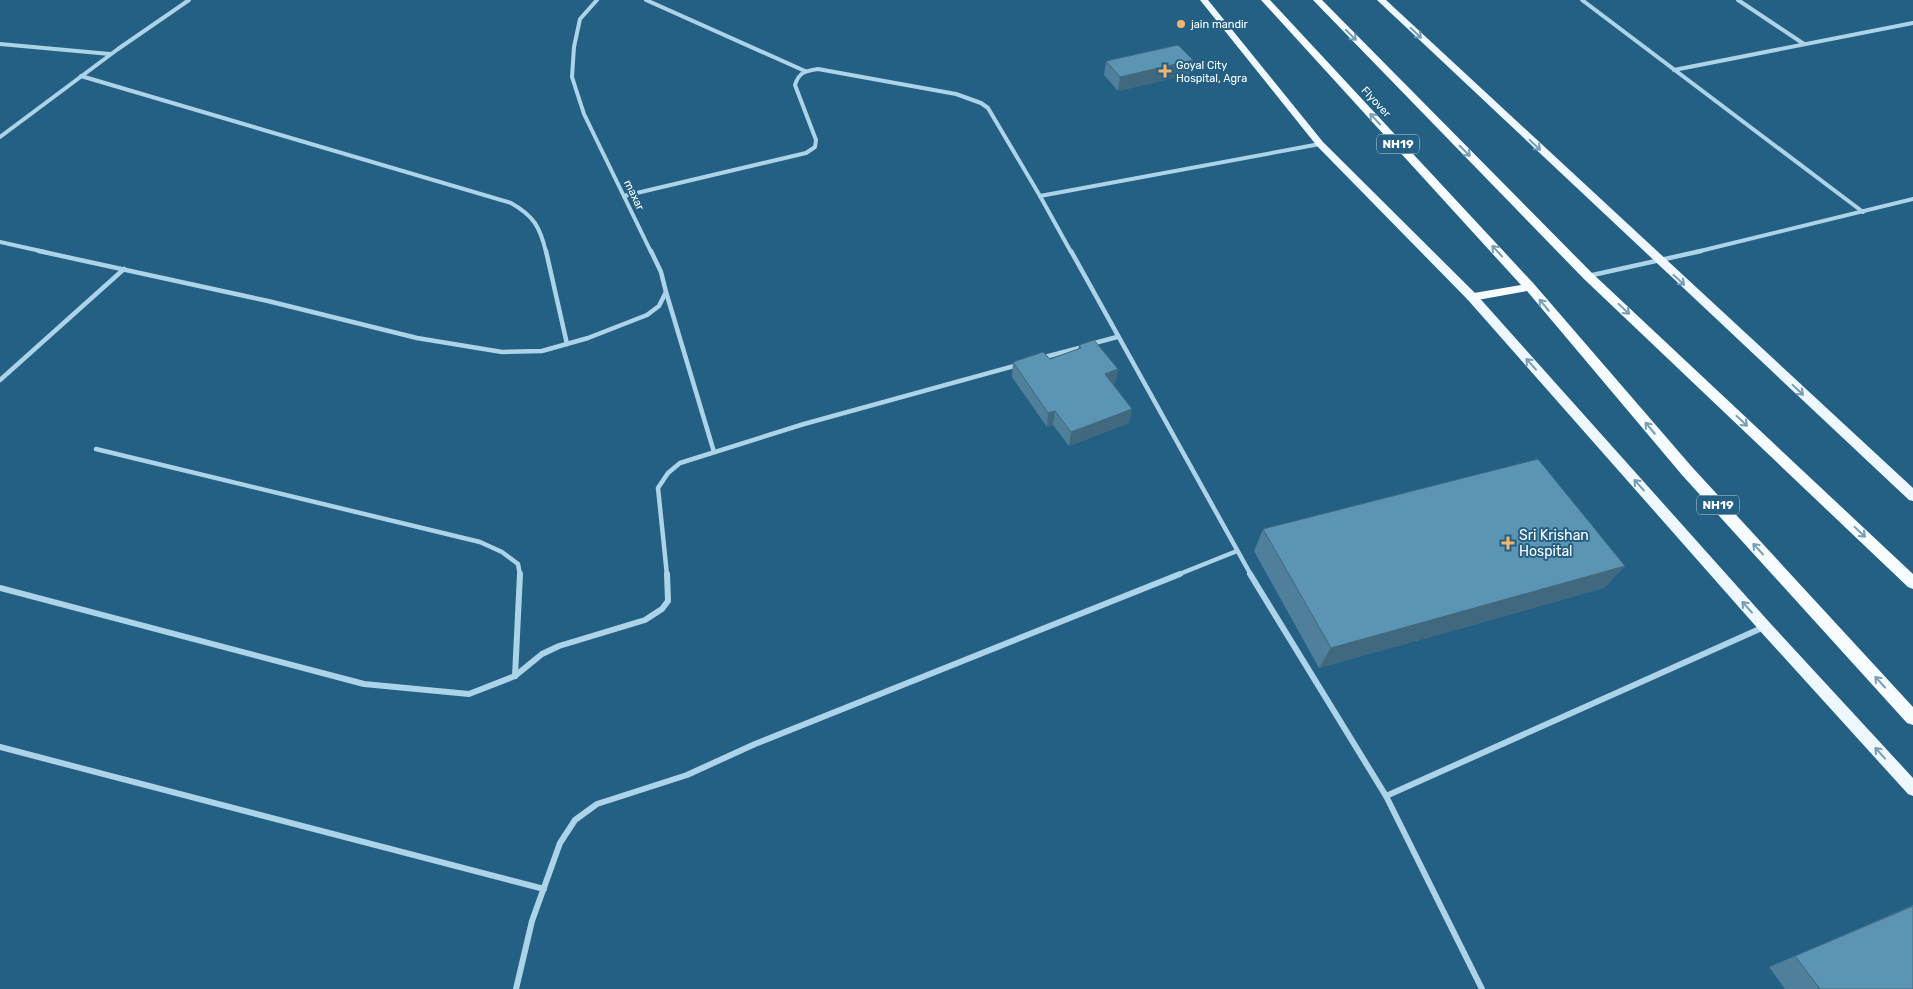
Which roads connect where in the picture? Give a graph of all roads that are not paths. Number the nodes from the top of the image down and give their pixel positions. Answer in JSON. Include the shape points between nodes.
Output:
{"nodes":[{"id":1,"x":189,"y":0,"type":"edge"},
{"id":2,"x":597,"y":0,"type":"edge"},
{"id":3,"x":646,"y":0,"type":"edge"},
{"id":4,"x":1204,"y":0,"type":"edge"},
{"id":5,"x":1265,"y":0,"type":"edge"},
{"id":6,"x":1317,"y":0,"type":"edge"},
{"id":7,"x":1381,"y":0,"type":"edge"},
{"id":8,"x":1582,"y":0,"type":"edge"},
{"id":9,"x":1738,"y":0,"type":"edge"},
{"id":10,"x":1913,"y":23,"type":"edge"},
{"id":11,"x":0,"y":44,"type":"edge"},
{"id":12,"x":1804,"y":44,"type":"junction"},
{"id":13,"x":111,"y":54,"type":"junction"},
{"id":14,"x":1674,"y":70,"type":"junction"},
{"id":15,"x":805,"y":71,"type":"junction"},
{"id":16,"x":81,"y":76,"type":"junction"},
{"id":17,"x":0,"y":137,"type":"edge"},
{"id":18,"x":1320,"y":144,"type":"junction"},
{"id":19,"x":624,"y":196,"type":"junction"},
{"id":20,"x":1040,"y":196,"type":"junction"},
{"id":21,"x":1913,"y":199,"type":"edge"},
{"id":22,"x":1863,"y":212,"type":"junction"},
{"id":23,"x":0,"y":242,"type":"edge"},
{"id":24,"x":1659,"y":261,"type":"junction"},
{"id":25,"x":124,"y":269,"type":"junction"},
{"id":26,"x":1588,"y":276,"type":"junction"},
{"id":27,"x":1530,"y":287,"type":"junction"},
{"id":28,"x":666,"y":292,"type":"junction"},
{"id":29,"x":1472,"y":297,"type":"junction"},
{"id":30,"x":1117,"y":337,"type":"junction"},
{"id":31,"x":567,"y":344,"type":"junction"},
{"id":32,"x":1032,"y":361,"type":"edge"},
{"id":33,"x":1022,"y":364,"type":"edge"},
{"id":34,"x":0,"y":380,"type":"edge"},
{"id":35,"x":96,"y":449,"type":"dead end"},
{"id":36,"x":714,"y":452,"type":"junction"},
{"id":37,"x":1913,"y":496,"type":"edge"},
{"id":38,"x":1237,"y":551,"type":"junction"},
{"id":39,"x":1913,"y":583,"type":"edge"},
{"id":40,"x":0,"y":588,"type":"edge"},
{"id":41,"x":1765,"y":627,"type":"junction"},
{"id":42,"x":515,"y":676,"type":"junction"},
{"id":43,"x":1913,"y":718,"type":"edge"},
{"id":44,"x":0,"y":747,"type":"edge"},
{"id":45,"x":1913,"y":789,"type":"edge"},
{"id":46,"x":1386,"y":796,"type":"junction"},
{"id":47,"x":544,"y":889,"type":"junction"},
{"id":48,"x":516,"y":989,"type":"edge"},
{"id":49,"x":1482,"y":989,"type":"edge"}],
"edges":[{"from":1,"to":13,"type":"street"},
{"from":2,"to":19,"type":"street","name":"maxar","via":[[580,20],[572,76],[584,114]]},
{"from":3,"to":15,"type":"street"},
{"from":4,"to":18,"type":"main road"},
{"from":27,"to":5,"type":"highway","name":"Flyover","number":"NH19","one_way":true},
{"from":6,"to":26,"type":"highway","one_way":true},
{"from":7,"to":24,"type":"main road","one_way":true},
{"from":8,"to":14,"type":"street"},
{"from":9,"to":12,"type":"street"},
{"from":10,"to":12,"type":"street"},
{"from":11,"to":13,"type":"street"},
{"from":12,"to":14,"type":"street"},
{"from":13,"to":16,"type":"street"},
{"from":14,"to":22,"type":"street"},
{"from":15,"to":19,"type":"street","via":[[798,76],[795,86],[816,140],[815,147],[806,153]]},
{"from":15,"to":20,"type":"street","via":[[818,69],[956,94],[981,103],[988,108]]},
{"from":16,"to":17,"type":"street"},
{"from":16,"to":31,"type":"street","via":[[511,203],[527,212],[541,231]]},
{"from":18,"to":20,"type":"street"},
{"from":18,"to":29,"type":"main road"},
{"from":19,"to":28,"type":"street","name":"maxar","via":[[661,272]]},
{"from":20,"to":30,"type":"street"},
{"from":21,"to":22,"type":"street"},
{"from":22,"to":24,"type":"street"},
{"from":23,"to":25,"type":"street"},
{"from":24,"to":26,"type":"street"},
{"from":24,"to":37,"type":"main road","one_way":true},
{"from":25,"to":31,"type":"street","via":[[451,344],[528,352]]},
{"from":25,"to":34,"type":"street"},
{"from":26,"to":39,"type":"highway","one_way":true},
{"from":27,"to":29,"type":"highway"},
{"from":43,"to":27,"type":"highway","number":"NH19","one_way":true,"via":[[1686,471]]},
{"from":28,"to":31,"type":"street","via":[[659,306],[647,315]]},
{"from":28,"to":36,"type":"street","name":"maxar"},
{"from":41,"to":29,"type":"main road","one_way":true},
{"from":30,"to":32,"type":"street"},
{"from":30,"to":38,"type":"street"},
{"from":33,"to":36,"type":"street"},
{"from":35,"to":42,"type":"street","via":[[480,542],[502,552],[518,564],[521,580]]},
{"from":36,"to":42,"type":"street","via":[[680,463],[658,488],[670,593],[662,609],[645,620],[559,646],[542,654]]},
{"from":38,"to":46,"type":"street"},
{"from":38,"to":47,"type":"street","via":[[755,744],[687,775],[597,804],[574,820]]},
{"from":40,"to":42,"type":"street","via":[[364,684],[469,694]]},
{"from":45,"to":41,"type":"main road","one_way":true},
{"from":41,"to":46,"type":"street"},
{"from":44,"to":47,"type":"street"},
{"from":46,"to":49,"type":"street"},
{"from":47,"to":48,"type":"street","via":[[532,922]]}]}
